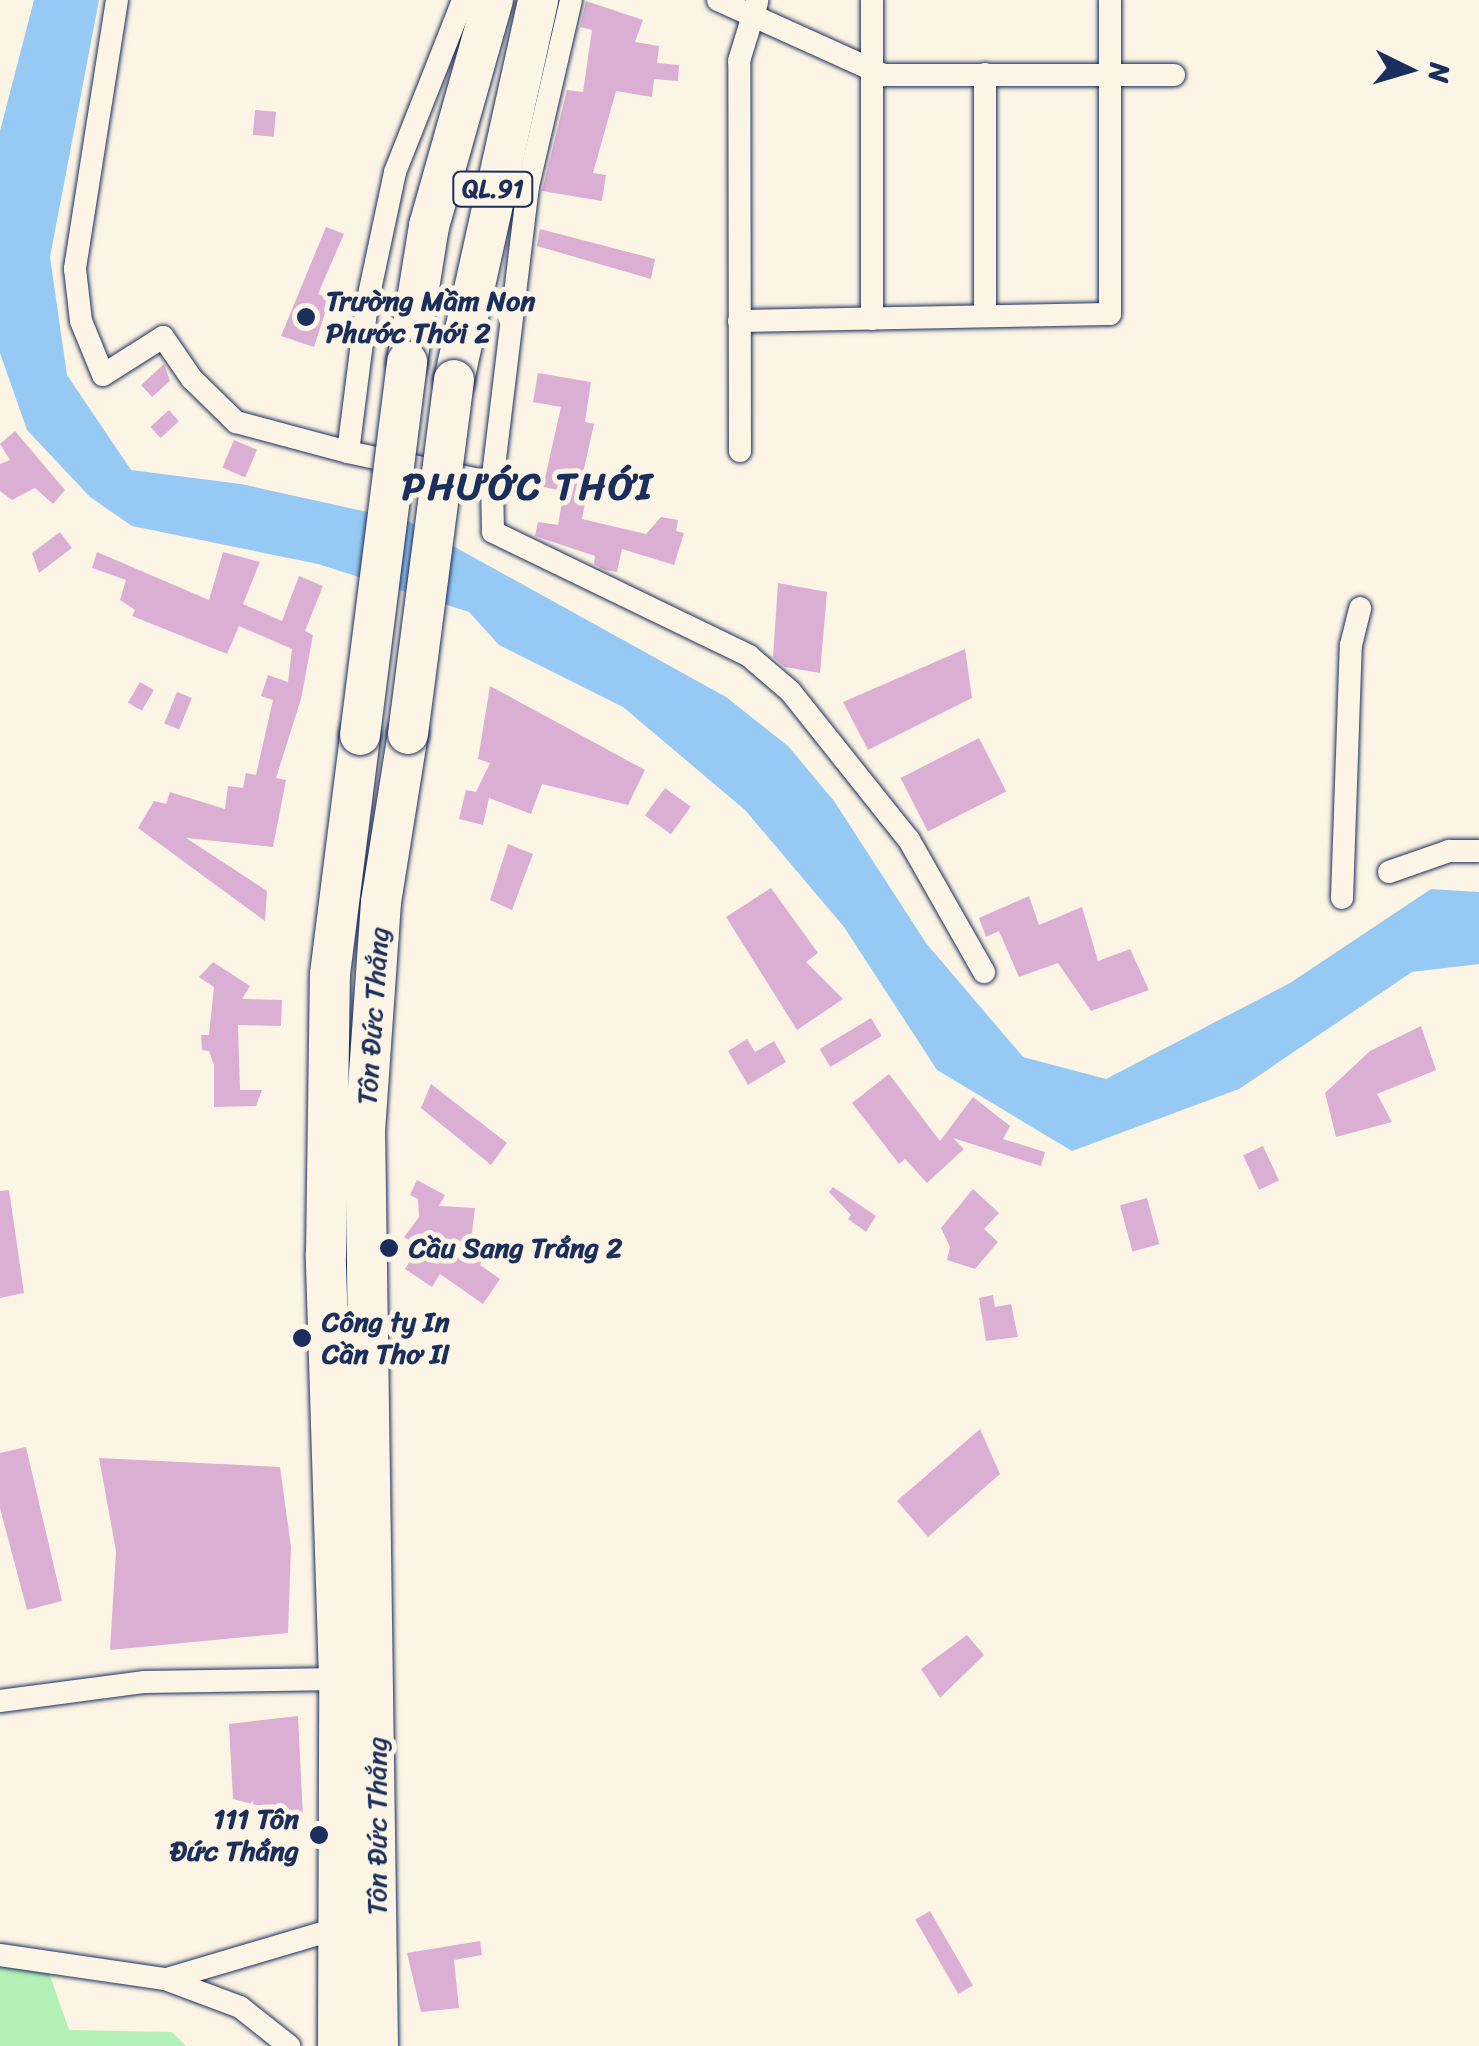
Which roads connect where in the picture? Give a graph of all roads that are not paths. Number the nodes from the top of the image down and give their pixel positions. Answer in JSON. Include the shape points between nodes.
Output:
{"nodes":[{"id":1,"x":117,"y":0,"type":"edge"},
{"id":2,"x":463,"y":0,"type":"edge"},
{"id":3,"x":493,"y":0,"type":"edge"},
{"id":4,"x":538,"y":0,"type":"edge"},
{"id":5,"x":571,"y":0,"type":"edge"},
{"id":6,"x":718,"y":0,"type":"edge"},
{"id":7,"x":872,"y":0,"type":"edge"},
{"id":8,"x":1110,"y":0,"type":"edge"},
{"id":9,"x":755,"y":7,"type":"edge"},
{"id":10,"x":872,"y":72,"type":"junction"},
{"id":11,"x":1109,"y":73,"type":"junction"},
{"id":12,"x":985,"y":74,"type":"junction"},
{"id":13,"x":1174,"y":75,"type":"dead end"},
{"id":14,"x":985,"y":316,"type":"junction"},
{"id":15,"x":872,"y":319,"type":"junction"},
{"id":16,"x":739,"y":321,"type":"junction"},
{"id":17,"x":740,"y":451,"type":"dead end"},
{"id":18,"x":348,"y":452,"type":"junction"},
{"id":19,"x":492,"y":483,"type":"junction"},
{"id":20,"x":1360,"y":608,"type":"dead end"},
{"id":21,"x":1479,"y":851,"type":"edge"},
{"id":22,"x":1389,"y":872,"type":"dead end"},
{"id":23,"x":1342,"y":898,"type":"dead end"},
{"id":24,"x":984,"y":972,"type":"dead end"},
{"id":25,"x":358,"y":1678,"type":"junction"},
{"id":26,"x":0,"y":1701,"type":"edge"},
{"id":27,"x":339,"y":1928,"type":"junction"},
{"id":28,"x":0,"y":1955,"type":"edge"},
{"id":29,"x":165,"y":1979,"type":"junction"},
{"id":30,"x":289,"y":2046,"type":"edge"},
{"id":31,"x":338,"y":2046,"type":"edge"},
{"id":32,"x":378,"y":2046,"type":"edge"}],
"edges":[{"from":1,"to":18,"type":"street","via":[[76,270],[81,320],[103,375],[163,336],[192,379],[236,422]]},
{"from":2,"to":18,"type":"street","via":[[394,172]]},
{"from":3,"to":25,"type":"highway","name":"Tôn Đức Thắng","number":"QL.91","bridge":true,"via":[[429,226],[406,362],[330,974],[326,1254]]},
{"from":4,"to":25,"type":"highway","name":"Tôn Đức Thắng","number":"QL.91","bridge":true,"via":[[454,380],[382,902],[365,1131]]},
{"from":5,"to":19,"type":"street","via":[[528,186]]},
{"from":6,"to":9,"type":"street"},
{"from":7,"to":10,"type":"street"},
{"from":8,"to":11,"type":"street"},
{"from":9,"to":10,"type":"street"},
{"from":9,"to":16,"type":"street","via":[[739,61]]},
{"from":10,"to":12,"type":"street"},
{"from":10,"to":15,"type":"street"},
{"from":11,"to":12,"type":"street"},
{"from":11,"to":13,"type":"street"},
{"from":11,"to":14,"type":"street","via":[[1110,314]]},
{"from":12,"to":14,"type":"street"},
{"from":14,"to":15,"type":"street"},
{"from":15,"to":16,"type":"street"},
{"from":16,"to":17,"type":"street"},
{"from":18,"to":19,"type":"street"},
{"from":19,"to":24,"type":"street","via":[[490,521],[504,542],[749,656],[790,691],[909,840]]},
{"from":20,"to":23,"type":"street","via":[[1350,645]]},
{"from":21,"to":22,"type":"street"},
{"from":25,"to":26,"type":"street","via":[[181,1679]]},
{"from":25,"to":27,"type":"highway","name":"Tôn Đức Thắng","number":"QL.91"},
{"from":25,"to":32,"type":"highway","name":"Tôn Đức Thắng","number":"QL.91"},
{"from":27,"to":29,"type":"street"},
{"from":27,"to":31,"type":"highway","name":"Tôn Đức Thắng","number":"QL.91"},
{"from":28,"to":29,"type":"street"},
{"from":29,"to":30,"type":"street","via":[[240,2007]]}]}
